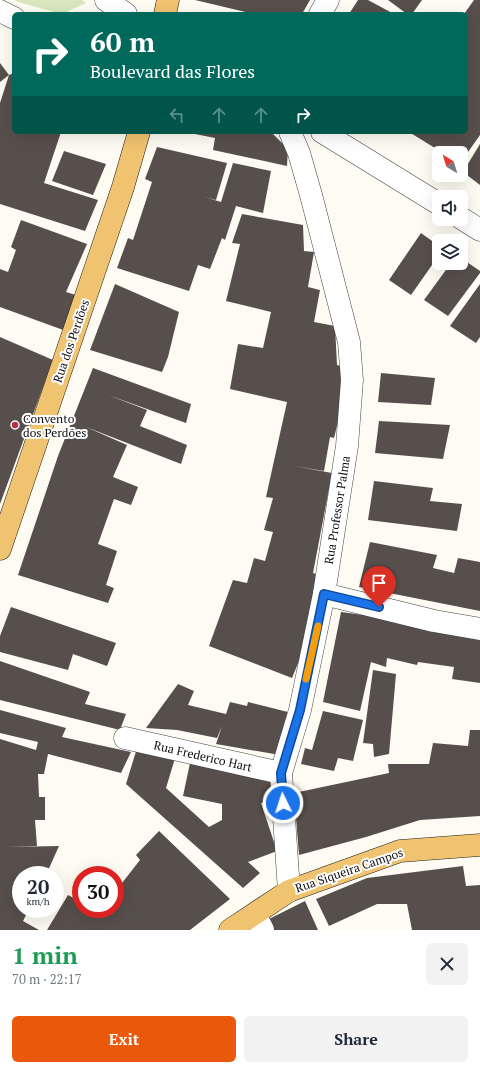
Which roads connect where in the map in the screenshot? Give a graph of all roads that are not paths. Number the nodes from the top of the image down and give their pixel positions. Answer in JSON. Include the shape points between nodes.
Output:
{"nodes":[{"id":1,"x":168,"y":0,"type":"edge"},
{"id":2,"x":328,"y":0,"type":"edge"},
{"id":3,"x":0,"y":11,"type":"edge"},
{"id":4,"x":166,"y":12,"type":"edge"},
{"id":5,"x":321,"y":12,"type":"edge"},
{"id":6,"x":12,"y":17,"type":"edge"},
{"id":7,"x":138,"y":134,"type":"edge"},
{"id":8,"x":291,"y":134,"type":"edge"},
{"id":9,"x":325,"y":134,"type":"edge"},
{"id":10,"x":432,"y":200,"type":"edge"},
{"id":11,"x":468,"y":222,"type":"edge"},
{"id":12,"x":480,"y":230,"type":"edge"},
{"id":13,"x":0,"y":549,"type":"edge"},
{"id":14,"x":324,"y":594,"type":"junction"},
{"id":15,"x":480,"y":629,"type":"edge"},
{"id":16,"x":125,"y":738,"type":"dead end"},
{"id":17,"x":281,"y":773,"type":"junction"},
{"id":18,"x":480,"y":845,"type":"edge"},
{"id":19,"x":288,"y":891,"type":"junction"},
{"id":20,"x":259,"y":922,"type":"edge"},
{"id":21,"x":230,"y":930,"type":"edge"}],
"edges":[{"from":1,"to":4,"type":"main road"},
{"from":2,"to":5,"type":"street"},
{"from":3,"to":6,"type":"street"},
{"from":7,"to":13,"type":"main road","name":"Rua dos Perdões"},
{"from":8,"to":14,"type":"street","name":"Rua Professor Palma","via":[[311,195],[349,342],[351,372],[347,446]]},
{"from":9,"to":10,"type":"street"},
{"from":11,"to":12,"type":"street"},
{"from":14,"to":15,"type":"street","via":[[434,621]]},
{"from":14,"to":17,"type":"street","name":"Rua Professor Palma","via":[[300,710]]},
{"from":16,"to":17,"type":"street","name":"Rua Frederico Hart"},
{"from":17,"to":19,"type":"street","name":"Rua Professor Palma"},
{"from":18,"to":19,"type":"main road","name":"Rua Siqueira Campos","via":[[400,851]]},
{"from":19,"to":20,"type":"main road","name":"Rua Siqueira Campos"},
{"from":20,"to":21,"type":"main road","name":"Rua Siqueira Campos"}]}
